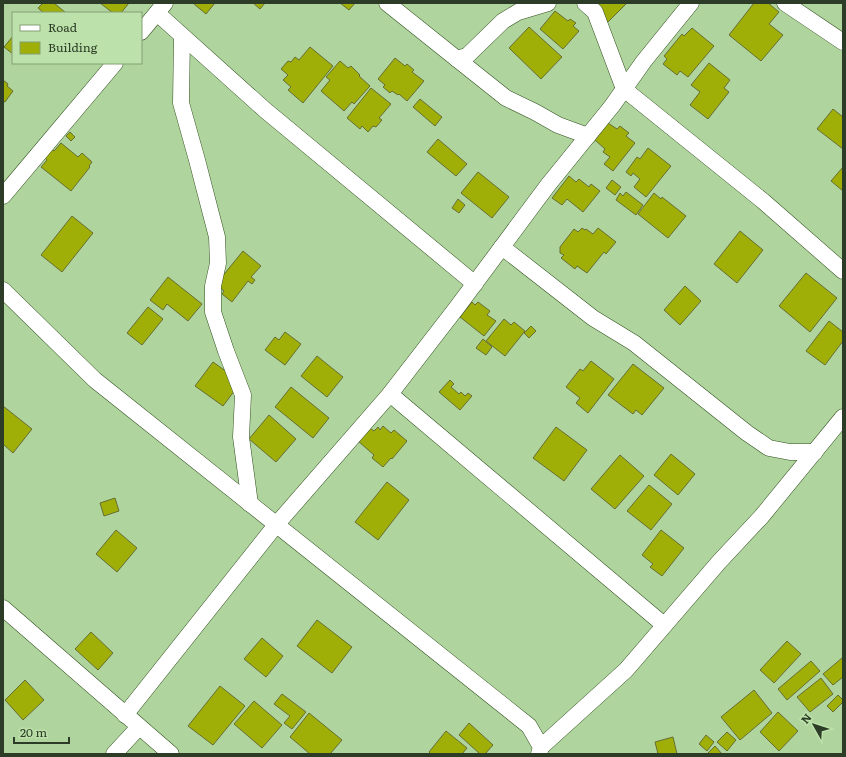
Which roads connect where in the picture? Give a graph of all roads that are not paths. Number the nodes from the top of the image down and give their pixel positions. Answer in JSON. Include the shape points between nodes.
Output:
{"nodes":[{"id":1,"x":387,"y":3,"type":"edge"},
{"id":2,"x":548,"y":3,"type":"edge"},
{"id":3,"x":585,"y":3,"type":"edge"},
{"id":4,"x":691,"y":3,"type":"edge"},
{"id":5,"x":785,"y":3,"type":"edge"},
{"id":6,"x":161,"y":8,"type":"edge"},
{"id":7,"x":142,"y":31,"type":"edge"},
{"id":8,"x":182,"y":36,"type":"junction"},
{"id":9,"x":843,"y":42,"type":"edge"},
{"id":10,"x":456,"y":58,"type":"junction"},
{"id":11,"x":114,"y":64,"type":"edge"},
{"id":12,"x":624,"y":89,"type":"junction"},
{"id":13,"x":588,"y":136,"type":"junction"},
{"id":14,"x":3,"y":196,"type":"edge"},
{"id":15,"x":502,"y":247,"type":"junction"},
{"id":16,"x":843,"y":271,"type":"edge"},
{"id":17,"x":475,"y":284,"type":"junction"},
{"id":18,"x":3,"y":290,"type":"edge"},
{"id":19,"x":390,"y":394,"type":"junction"},
{"id":20,"x":843,"y":417,"type":"edge"},
{"id":21,"x":815,"y":452,"type":"junction"},
{"id":22,"x":250,"y":504,"type":"junction"},
{"id":23,"x":276,"y":525,"type":"junction"},
{"id":24,"x":3,"y":608,"type":"edge"},
{"id":25,"x":664,"y":625,"type":"junction"},
{"id":26,"x":125,"y":715,"type":"junction"},
{"id":27,"x":139,"y":727,"type":"junction"},
{"id":28,"x":540,"y":751,"type":"edge"},
{"id":29,"x":114,"y":754,"type":"edge"},
{"id":30,"x":171,"y":754,"type":"edge"}],
"edges":[{"from":1,"to":10,"type":"street"},
{"from":2,"to":10,"type":"street","via":[[518,12],[503,21],[467,56]]},
{"from":3,"to":12,"type":"street","via":[[595,12]]},
{"from":4,"to":12,"type":"street"},
{"from":5,"to":9,"type":"street"},
{"from":6,"to":7,"type":"street"},
{"from":6,"to":8,"type":"street"},
{"from":8,"to":17,"type":"street","via":[[265,110]]},
{"from":8,"to":22,"type":"street","via":[[181,103],[217,237],[218,263],[213,286],[213,312],[243,395],[241,437]]},
{"from":10,"to":13,"type":"street","via":[[506,98],[558,125]]},
{"from":11,"to":14,"type":"street"},
{"from":12,"to":13,"type":"street"},
{"from":12,"to":16,"type":"street","via":[[763,201]]},
{"from":13,"to":15,"type":"street"},
{"from":15,"to":17,"type":"street"},
{"from":15,"to":21,"type":"street","via":[[593,318],[634,343],[769,448],[790,452]]},
{"from":17,"to":19,"type":"street"},
{"from":18,"to":22,"type":"street","via":[[95,380]]},
{"from":19,"to":23,"type":"street"},
{"from":19,"to":25,"type":"street"},
{"from":20,"to":21,"type":"street"},
{"from":21,"to":25,"type":"street","via":[[762,516]]},
{"from":22,"to":23,"type":"street"},
{"from":23,"to":26,"type":"street"},
{"from":23,"to":28,"type":"street","via":[[529,726]]},
{"from":24,"to":26,"type":"street"},
{"from":25,"to":28,"type":"street","via":[[626,670]]},
{"from":26,"to":27,"type":"street"},
{"from":27,"to":29,"type":"street"},
{"from":27,"to":30,"type":"street"}]}
